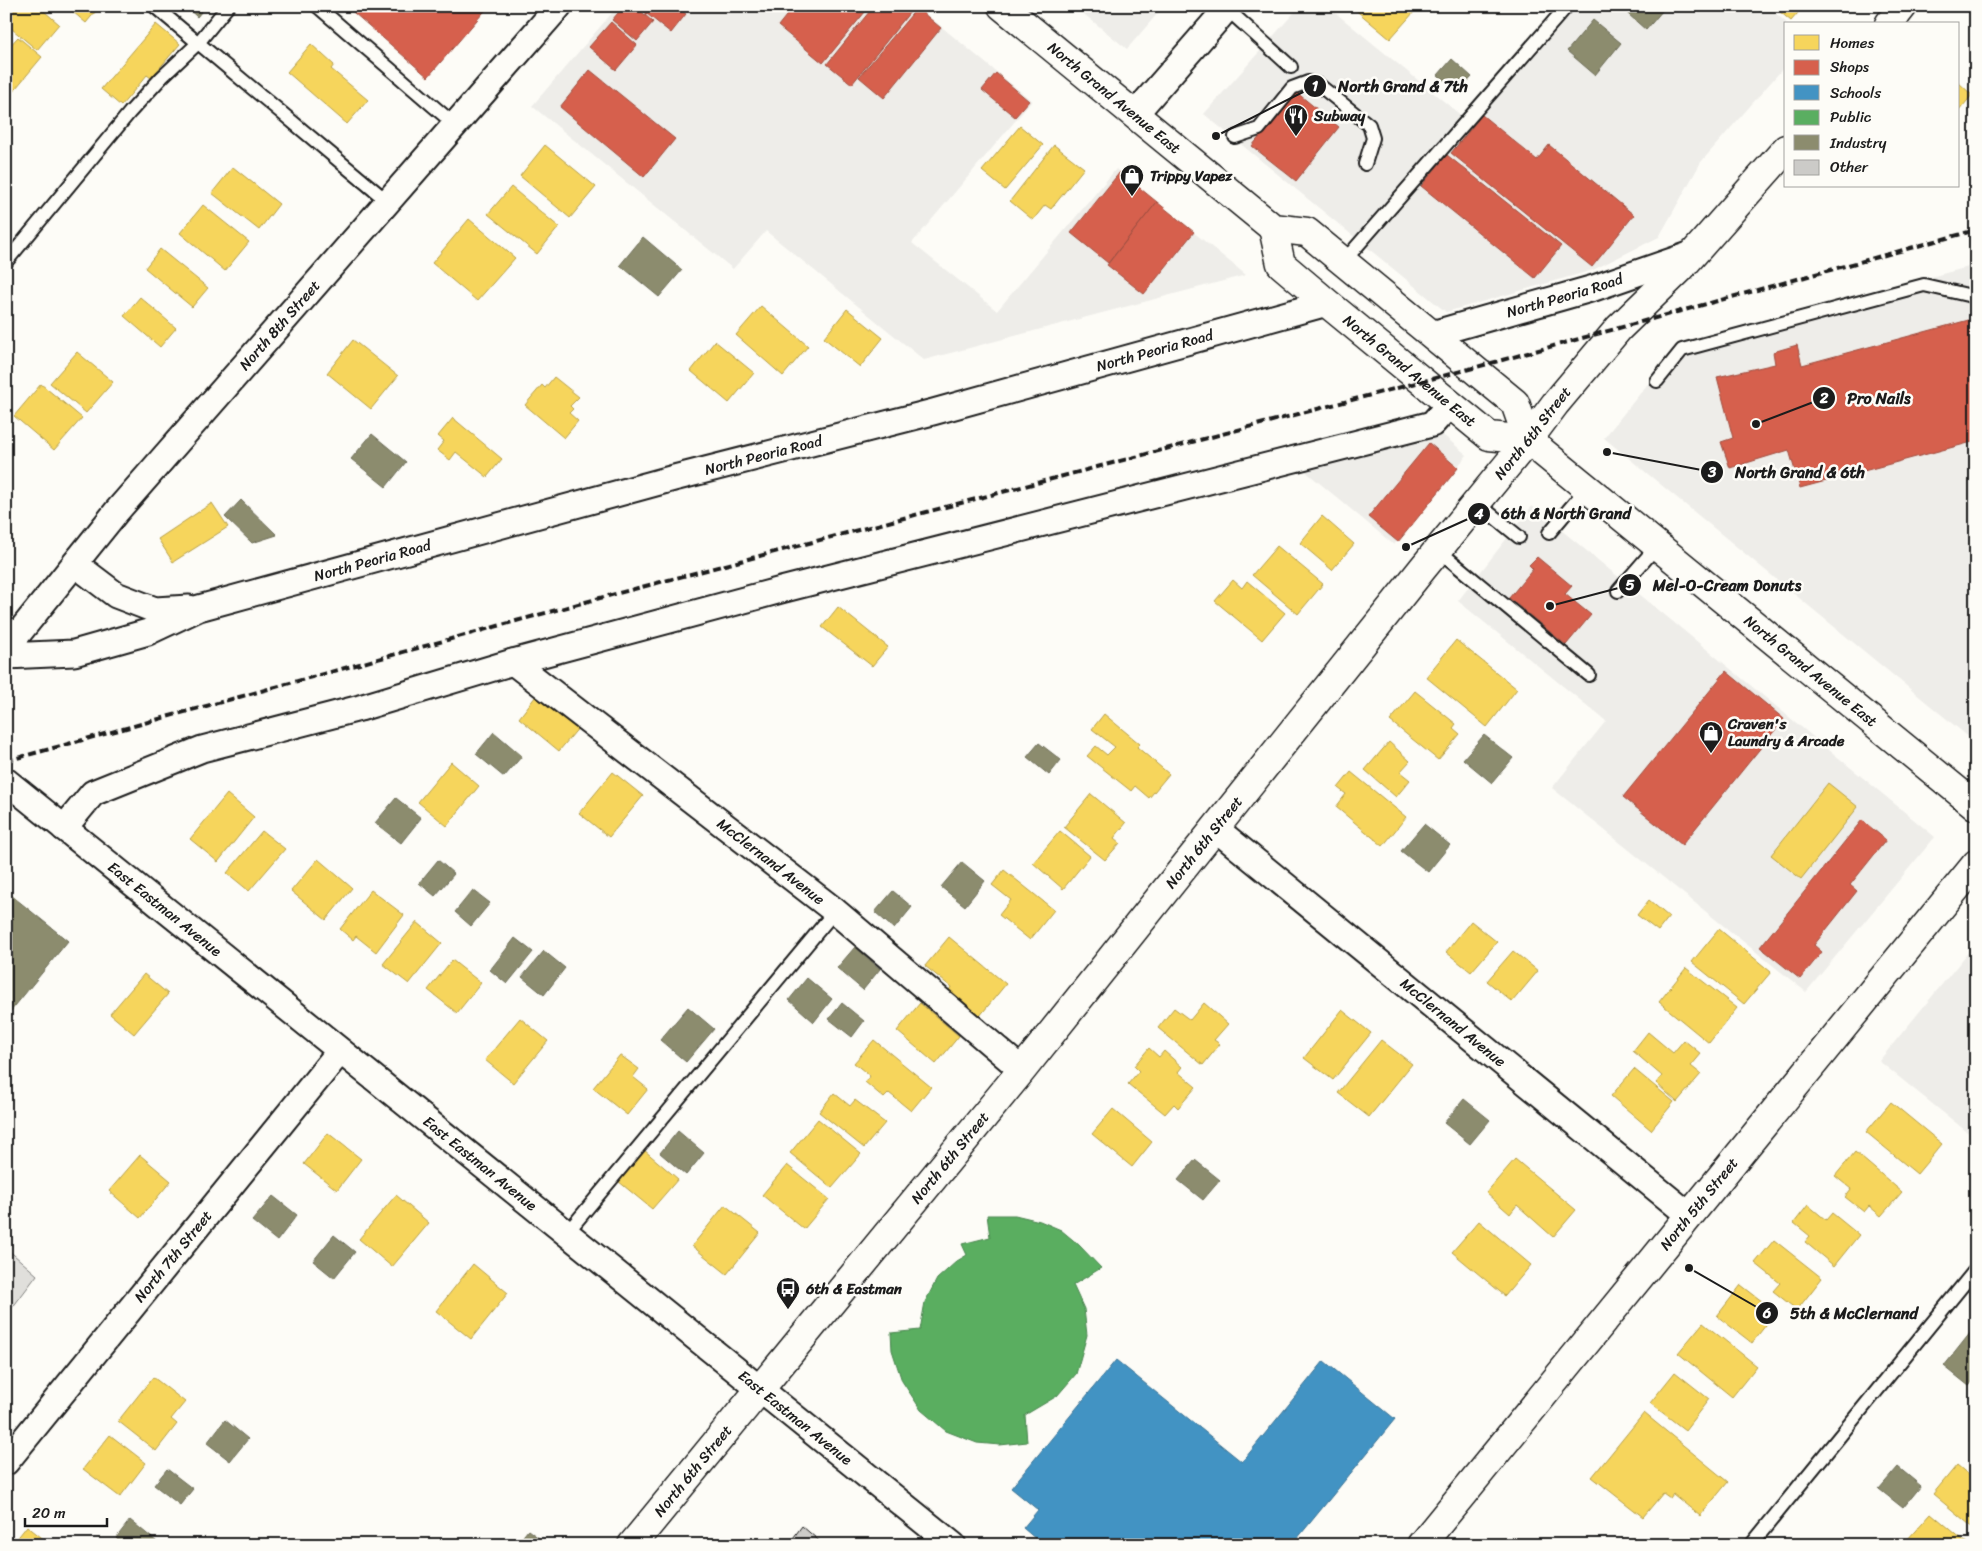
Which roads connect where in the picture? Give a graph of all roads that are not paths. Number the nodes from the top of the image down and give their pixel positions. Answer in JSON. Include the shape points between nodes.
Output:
{"nodes":[{"id":1,"x":154,"y":6,"type":"edge"},
{"id":2,"x":228,"y":6,"type":"edge"},
{"id":3,"x":317,"y":6,"type":"edge"},
{"id":4,"x":559,"y":6,"type":"edge"},
{"id":5,"x":1002,"y":6,"type":"edge"},
{"id":6,"x":1567,"y":6,"type":"edge"},
{"id":7,"x":1903,"y":6,"type":"edge"},
{"id":8,"x":1228,"y":8,"type":"edge"},
{"id":9,"x":1891,"y":22,"type":"edge"},
{"id":10,"x":198,"y":43,"type":"junction"},
{"id":11,"x":1291,"y":67,"type":"dead end"},
{"id":12,"x":1135,"y":114,"type":"junction"},
{"id":13,"x":454,"y":124,"type":"junction"},
{"id":14,"x":1235,"y":138,"type":"dead end"},
{"id":15,"x":1784,"y":151,"type":"edge"},
{"id":16,"x":1365,"y":164,"type":"dead end"},
{"id":17,"x":387,"y":201,"type":"junction"},
{"id":18,"x":1273,"y":228,"type":"junction"},
{"id":19,"x":1695,"y":253,"type":"junction"},
{"id":20,"x":1344,"y":261,"type":"junction"},
{"id":21,"x":6,"y":262,"type":"edge"},
{"id":22,"x":1976,"y":297,"type":"edge"},
{"id":23,"x":1327,"y":303,"type":"junction"},
{"id":24,"x":1432,"y":334,"type":"junction"},
{"id":25,"x":1657,"y":381,"type":"dead end"},
{"id":26,"x":1450,"y":404,"type":"junction"},
{"id":27,"x":1528,"y":440,"type":"junction"},
{"id":28,"x":1587,"y":488,"type":"junction"},
{"id":29,"x":1477,"y":502,"type":"junction"},
{"id":30,"x":1549,"y":533,"type":"dead end"},
{"id":31,"x":1519,"y":536,"type":"dead end"},
{"id":32,"x":1657,"y":546,"type":"junction"},
{"id":33,"x":1438,"y":550,"type":"junction"},
{"id":34,"x":75,"y":564,"type":"junction"},
{"id":35,"x":1618,"y":591,"type":"dead end"},
{"id":36,"x":199,"y":608,"type":"junction"},
{"id":37,"x":6,"y":649,"type":"edge"},
{"id":38,"x":6,"y":656,"type":"edge"},
{"id":39,"x":513,"y":662,"type":"junction"},
{"id":40,"x":1589,"y":675,"type":"dead end"},
{"id":41,"x":9,"y":788,"type":"edge"},
{"id":42,"x":1976,"y":806,"type":"edge"},
{"id":43,"x":64,"y":828,"type":"junction"},
{"id":44,"x":1216,"y":829,"type":"junction"},
{"id":45,"x":1976,"y":864,"type":"edge"},
{"id":46,"x":835,"y":911,"type":"junction"},
{"id":47,"x":340,"y":1051,"type":"junction"},
{"id":48,"x":1022,"y":1070,"type":"junction"},
{"id":49,"x":1690,"y":1216,"type":"junction"},
{"id":50,"x":566,"y":1234,"type":"junction"},
{"id":51,"x":1976,"y":1270,"type":"edge"},
{"id":52,"x":759,"y":1388,"type":"junction"},
{"id":53,"x":6,"y":1462,"type":"edge"},
{"id":54,"x":632,"y":1545,"type":"edge"},
{"id":55,"x":953,"y":1545,"type":"edge"},
{"id":56,"x":1421,"y":1545,"type":"edge"},
{"id":57,"x":1750,"y":1545,"type":"edge"}],
"edges":[{"from":1,"to":10,"type":"lane"},
{"from":2,"to":10,"type":"lane"},
{"from":3,"to":13,"type":"lane"},
{"from":4,"to":13,"type":"street","name":"North 8th Street"},
{"from":5,"to":12,"type":"main road","name":"North Grand Avenue East"},
{"from":6,"to":20,"type":"lane"},
{"from":7,"to":9,"type":"main road"},
{"from":8,"to":11,"type":"lane"},
{"from":8,"to":12,"type":"street"},
{"from":10,"to":17,"type":"lane"},
{"from":10,"to":21,"type":"lane","via":[[130,112]]},
{"from":12,"to":18,"type":"main road","name":"North Grand Avenue East"},
{"from":13,"to":17,"type":"street","name":"North 8th Street"},
{"from":14,"to":16,"type":"lane","via":[[1259,129],[1292,88],[1308,82],[1319,85],[1369,125],[1373,138]]},
{"from":15,"to":19,"type":"main road","name":"North 6th Street"},
{"from":17,"to":34,"type":"street","name":"North 8th Street"},
{"from":18,"to":20,"type":"main road","via":[[1307,232]]},
{"from":18,"to":23,"type":"main road","name":"North Grand Avenue East","via":[[1281,264]]},
{"from":19,"to":24,"type":"street","name":"North Peoria Road","via":[[1594,288]]},
{"from":19,"to":27,"type":"main road","name":"North 6th Street","via":[[1619,328]]},
{"from":20,"to":24,"type":"main road"},
{"from":22,"to":25,"type":"lane","via":[[1924,285],[1682,350]]},
{"from":23,"to":26,"type":"main road","name":"North Grand Avenue East"},
{"from":23,"to":36,"type":"street","name":"North Peoria Road"},
{"from":24,"to":27,"type":"main road","via":[[1515,403]]},
{"from":26,"to":27,"type":"main road","name":"North Grand Avenue East","via":[[1489,436]]},
{"from":26,"to":39,"type":"street","via":[[1432,424],[800,585]]},
{"from":27,"to":28,"type":"main road","name":"North Grand Avenue East"},
{"from":27,"to":29,"type":"main road","name":"North 6th Street"},
{"from":28,"to":30,"type":"lane"},
{"from":28,"to":32,"type":"main road","name":"North Grand Avenue East"},
{"from":29,"to":31,"type":"lane"},
{"from":29,"to":33,"type":"main road","name":"North 6th Street"},
{"from":32,"to":35,"type":"lane"},
{"from":32,"to":42,"type":"main road","name":"North Grand Avenue East"},
{"from":33,"to":40,"type":"lane"},
{"from":33,"to":44,"type":"main road","name":"North 6th Street"},
{"from":34,"to":36,"type":"street","name":"North Peoria Road","via":[[116,595],[155,610]]},
{"from":34,"to":37,"type":"street","name":"North 8th Street"},
{"from":36,"to":38,"type":"street","name":"North Peoria Road","via":[[148,632],[74,653]]},
{"from":39,"to":43,"type":"street","via":[[360,708],[202,749],[93,794]]},
{"from":39,"to":46,"type":"street","name":"McClernand Avenue"},
{"from":41,"to":43,"type":"street","name":"East Eastman Avenue"},
{"from":43,"to":47,"type":"street","name":"East Eastman Avenue"},
{"from":44,"to":48,"type":"main road","name":"North 6th Street"},
{"from":44,"to":49,"type":"street","name":"McClernand Avenue"},
{"from":45,"to":49,"type":"main road","name":"North 5th Street"},
{"from":46,"to":48,"type":"street","name":"McClernand Avenue"},
{"from":46,"to":50,"type":"lane"},
{"from":47,"to":50,"type":"street","name":"East Eastman Avenue"},
{"from":47,"to":53,"type":"street","name":"North 7th Street"},
{"from":48,"to":52,"type":"main road","name":"North 6th Street"},
{"from":49,"to":56,"type":"main road","name":"North 5th Street"},
{"from":50,"to":52,"type":"street","name":"East Eastman Avenue"},
{"from":51,"to":57,"type":"lane"},
{"from":52,"to":54,"type":"main road","name":"North 6th Street"},
{"from":52,"to":55,"type":"street","name":"East Eastman Avenue"}]}
